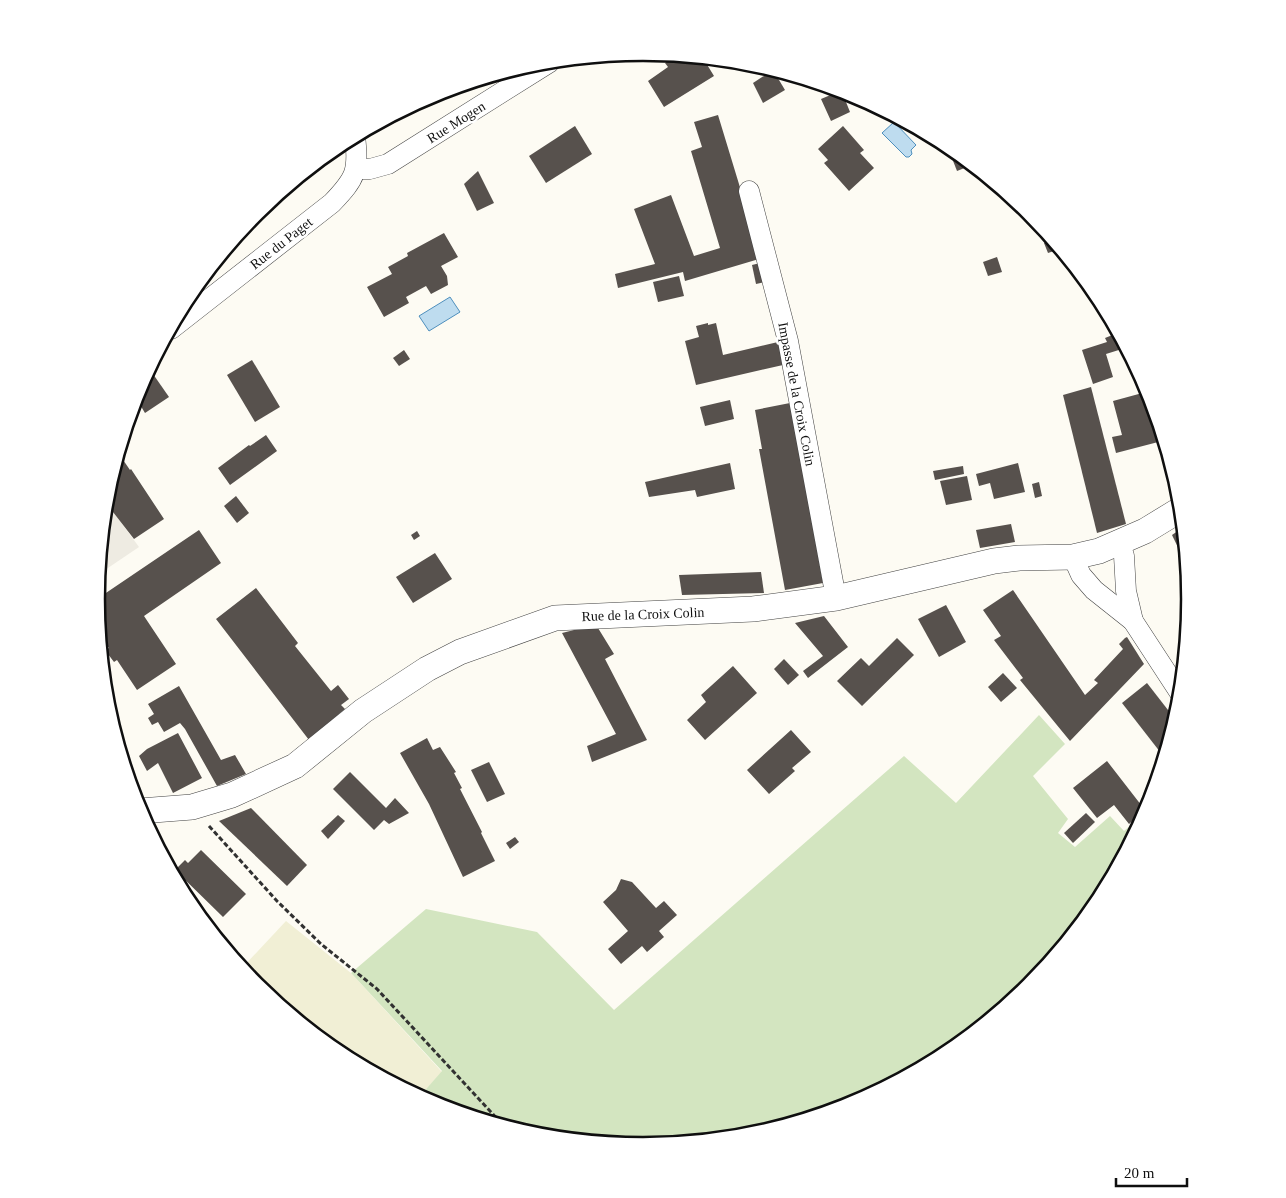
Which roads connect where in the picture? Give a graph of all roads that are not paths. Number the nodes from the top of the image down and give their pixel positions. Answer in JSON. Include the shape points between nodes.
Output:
{"nodes":[{"id":1,"x":532,"y":73,"type":"edge"},
{"id":2,"x":356,"y":145,"type":"edge"},
{"id":3,"x":357,"y":169,"type":"junction"},
{"id":4,"x":749,"y":191,"type":"dead end"},
{"id":5,"x":184,"y":319,"type":"edge"},
{"id":6,"x":1173,"y":514,"type":"edge"},
{"id":7,"x":1120,"y":543,"type":"junction"},
{"id":8,"x":1074,"y":557,"type":"junction"},
{"id":9,"x":836,"y":598,"type":"junction"},
{"id":10,"x":1133,"y":620,"type":"junction"},
{"id":11,"x":1174,"y":682,"type":"edge"},
{"id":12,"x":149,"y":810,"type":"edge"}],
"edges":[{"from":1,"to":3,"type":"street","name":"Rue Mogen","via":[[388,164]]},
{"from":2,"to":3,"type":"street"},
{"from":3,"to":5,"type":"street","name":"Rue du Paget","via":[[349,186],[332,203]]},
{"from":4,"to":9,"type":"street","name":"Impasse de la Croix Colin","via":[[788,341]]},
{"from":6,"to":7,"type":"street","name":"Rue de la Croix Colin"},
{"from":7,"to":8,"type":"street","name":"Rue de la Croix Colin"},
{"from":7,"to":10,"type":"street"},
{"from":8,"to":9,"type":"street","name":"Rue de la Croix Colin","via":[[994,561]]},
{"from":8,"to":10,"type":"street","via":[[1081,575],[1090,585]]},
{"from":9,"to":12,"type":"street","name":"Rue de la Croix Colin","via":[[753,609],[556,618],[460,652],[427,668],[363,711],[295,766],[232,795],[192,807]]},
{"from":10,"to":11,"type":"street"}]}
